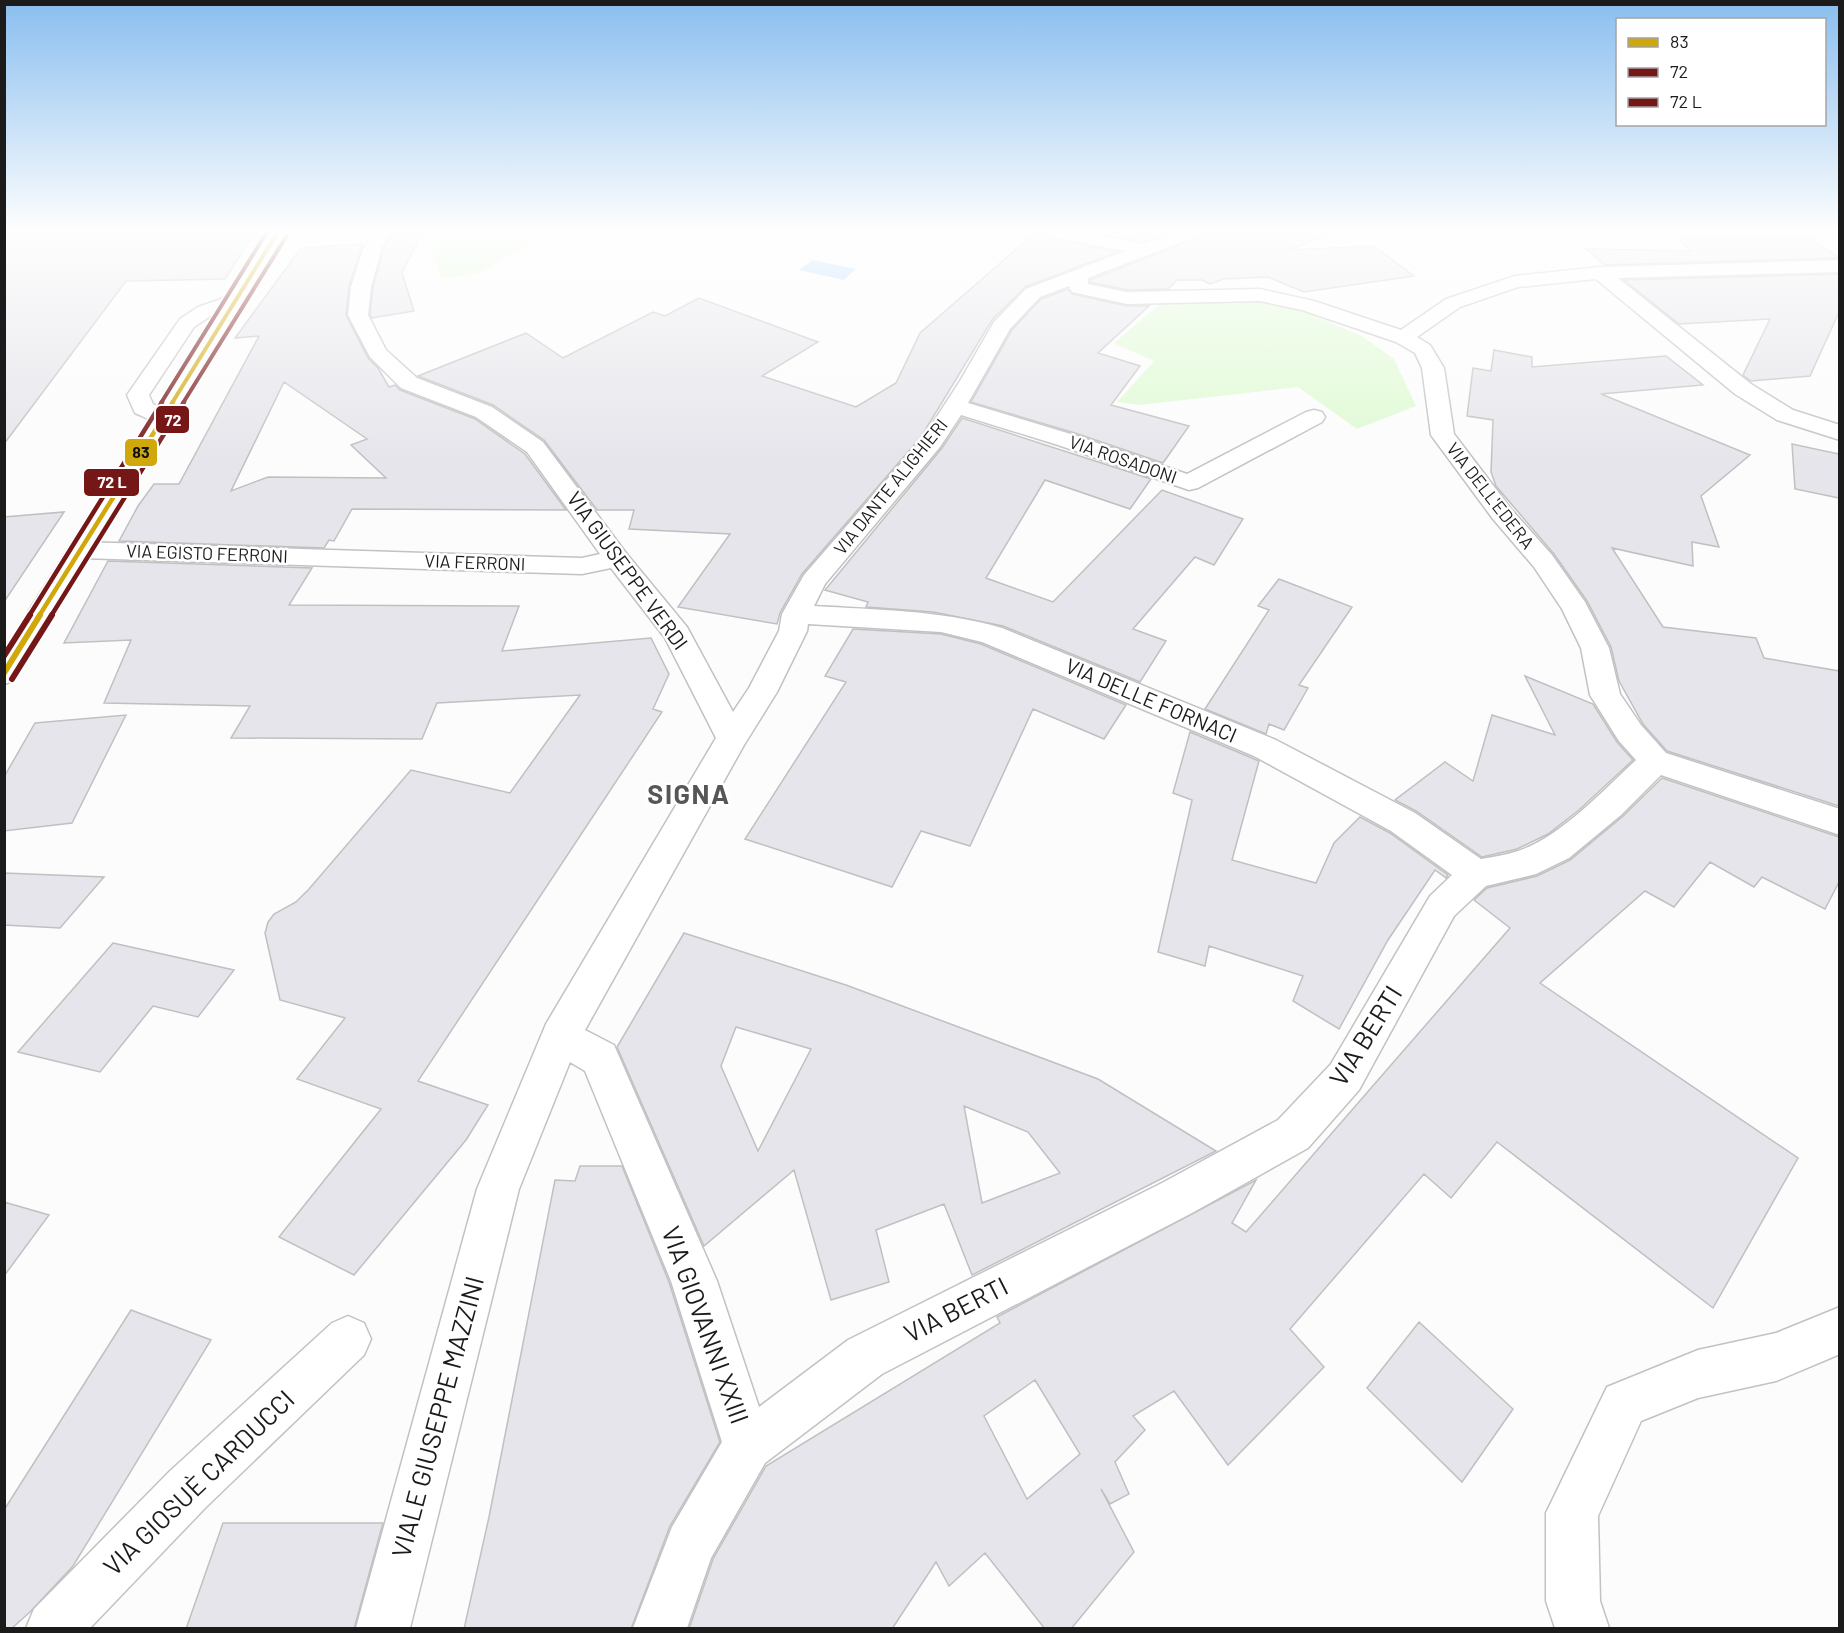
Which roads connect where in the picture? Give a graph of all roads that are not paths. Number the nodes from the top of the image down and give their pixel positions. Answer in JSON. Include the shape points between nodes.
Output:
{"nodes":[{"id":1,"x":213,"y":308,"type":"edge"},
{"id":2,"x":231,"y":308,"type":"edge"},
{"id":3,"x":358,"y":308,"type":"edge"},
{"id":4,"x":1018,"y":308,"type":"edge"},
{"id":5,"x":1316,"y":308,"type":"edge"},
{"id":6,"x":1446,"y":308,"type":"edge"},
{"id":7,"x":1643,"y":308,"type":"edge"},
{"id":8,"x":1403,"y":338,"type":"junction"},
{"id":9,"x":956,"y":406,"type":"junction"},
{"id":10,"x":163,"y":417,"type":"junction"},
{"id":11,"x":1314,"y":417,"type":"dead end"},
{"id":12,"x":1839,"y":433,"type":"edge"},
{"id":13,"x":82,"y":550,"type":"junction"},
{"id":14,"x":333,"y":558,"type":"joint"},
{"id":15,"x":616,"y":559,"type":"junction"},
{"id":16,"x":796,"y":614,"type":"junction"},
{"id":17,"x":14,"y":646,"type":"edge"},
{"id":18,"x":4,"y":674,"type":"edge"},
{"id":19,"x":732,"y":738,"type":"junction"},
{"id":20,"x":1655,"y":761,"type":"junction"},
{"id":21,"x":1839,"y":822,"type":"edge"},
{"id":22,"x":1476,"y":874,"type":"junction"},
{"id":23,"x":560,"y":1037,"type":"junction"},
{"id":24,"x":1839,"y":1330,"type":"edge"},
{"id":25,"x":348,"y":1340,"type":"dead end"},
{"id":26,"x":748,"y":1446,"type":"junction"},
{"id":27,"x":52,"y":1629,"type":"edge"},
{"id":28,"x":383,"y":1629,"type":"edge"},
{"id":29,"x":660,"y":1629,"type":"edge"},
{"id":30,"x":1582,"y":1629,"type":"edge"}],
"edges":[{"from":1,"to":10,"type":"street","via":[[187,323],[138,395],[143,408]]},
{"from":2,"to":10,"type":"street"},
{"from":3,"to":15,"type":"street","name":"VIA GIUSEPPE VERDI","via":[[358,315],[377,353],[409,383],[484,412],[535,447]]},
{"from":4,"to":9,"type":"street","name":"VIA DANTE ALIGHIERI","via":[[1001,326]]},
{"from":5,"to":8,"type":"street","name":"VIA DELL'EDERA"},
{"from":6,"to":8,"type":"street"},
{"from":7,"to":12,"type":"street","via":[[1743,389],[1785,415]]},
{"from":8,"to":20,"type":"street","name":"VIA DELL'EDERA","via":[[1423,349],[1433,368],[1443,435],[1543,561],[1575,608],[1594,648],[1605,695],[1630,733]]},
{"from":9,"to":11,"type":"street","name":"VIA ROSADONI","via":[[1190,483]]},
{"from":9,"to":16,"type":"street","name":"VIA DANTE ALIGHIERI","via":[[932,442],[813,581]]},
{"from":10,"to":13,"type":"street"},
{"from":13,"to":14,"type":"street","name":"VIA EGISTO FERRONI"},
{"from":13,"to":17,"type":"street"},
{"from":14,"to":15,"type":"street","name":"VIA FERRONI","via":[[582,566]]},
{"from":15,"to":19,"type":"street","name":"VIA GIUSEPPE VERDI","via":[[677,634]]},
{"from":16,"to":19,"type":"street","name":"VIA DANTE ALIGHIERI","via":[[793,631],[762,692]]},
{"from":16,"to":22,"type":"street","name":"VIA DELLE FORNACI","via":[[941,623],[992,635],[1265,748],[1403,822]]},
{"from":17,"to":18,"type":"street"},
{"from":19,"to":23,"type":"street"},
{"from":20,"to":21,"type":"street"},
{"from":20,"to":22,"type":"street","via":[[1610,806],[1557,848],[1524,864]]},
{"from":22,"to":26,"type":"street","name":"VIA BERTI","via":[[1442,906],[1346,1077],[1293,1134],[865,1358]]},
{"from":23,"to":26,"type":"street","name":"VIA GIOVANNI XXIII","via":[[600,1058],[694,1281]]},
{"from":23,"to":28,"type":"street","name":"VIALE GIUSEPPE MAZZINI","via":[[492,1206]]},
{"from":24,"to":30,"type":"street","via":[[1776,1357],[1698,1374],[1624,1404],[1572,1513],[1573,1601]]},
{"from":25,"to":27,"type":"street","name":"VIA GIOSUÈ CARDUCCI","via":[[188,1489]]},
{"from":26,"to":29,"type":"street","name":"VIA GIOVANNI XXIII","via":[[690,1545]]}]}
